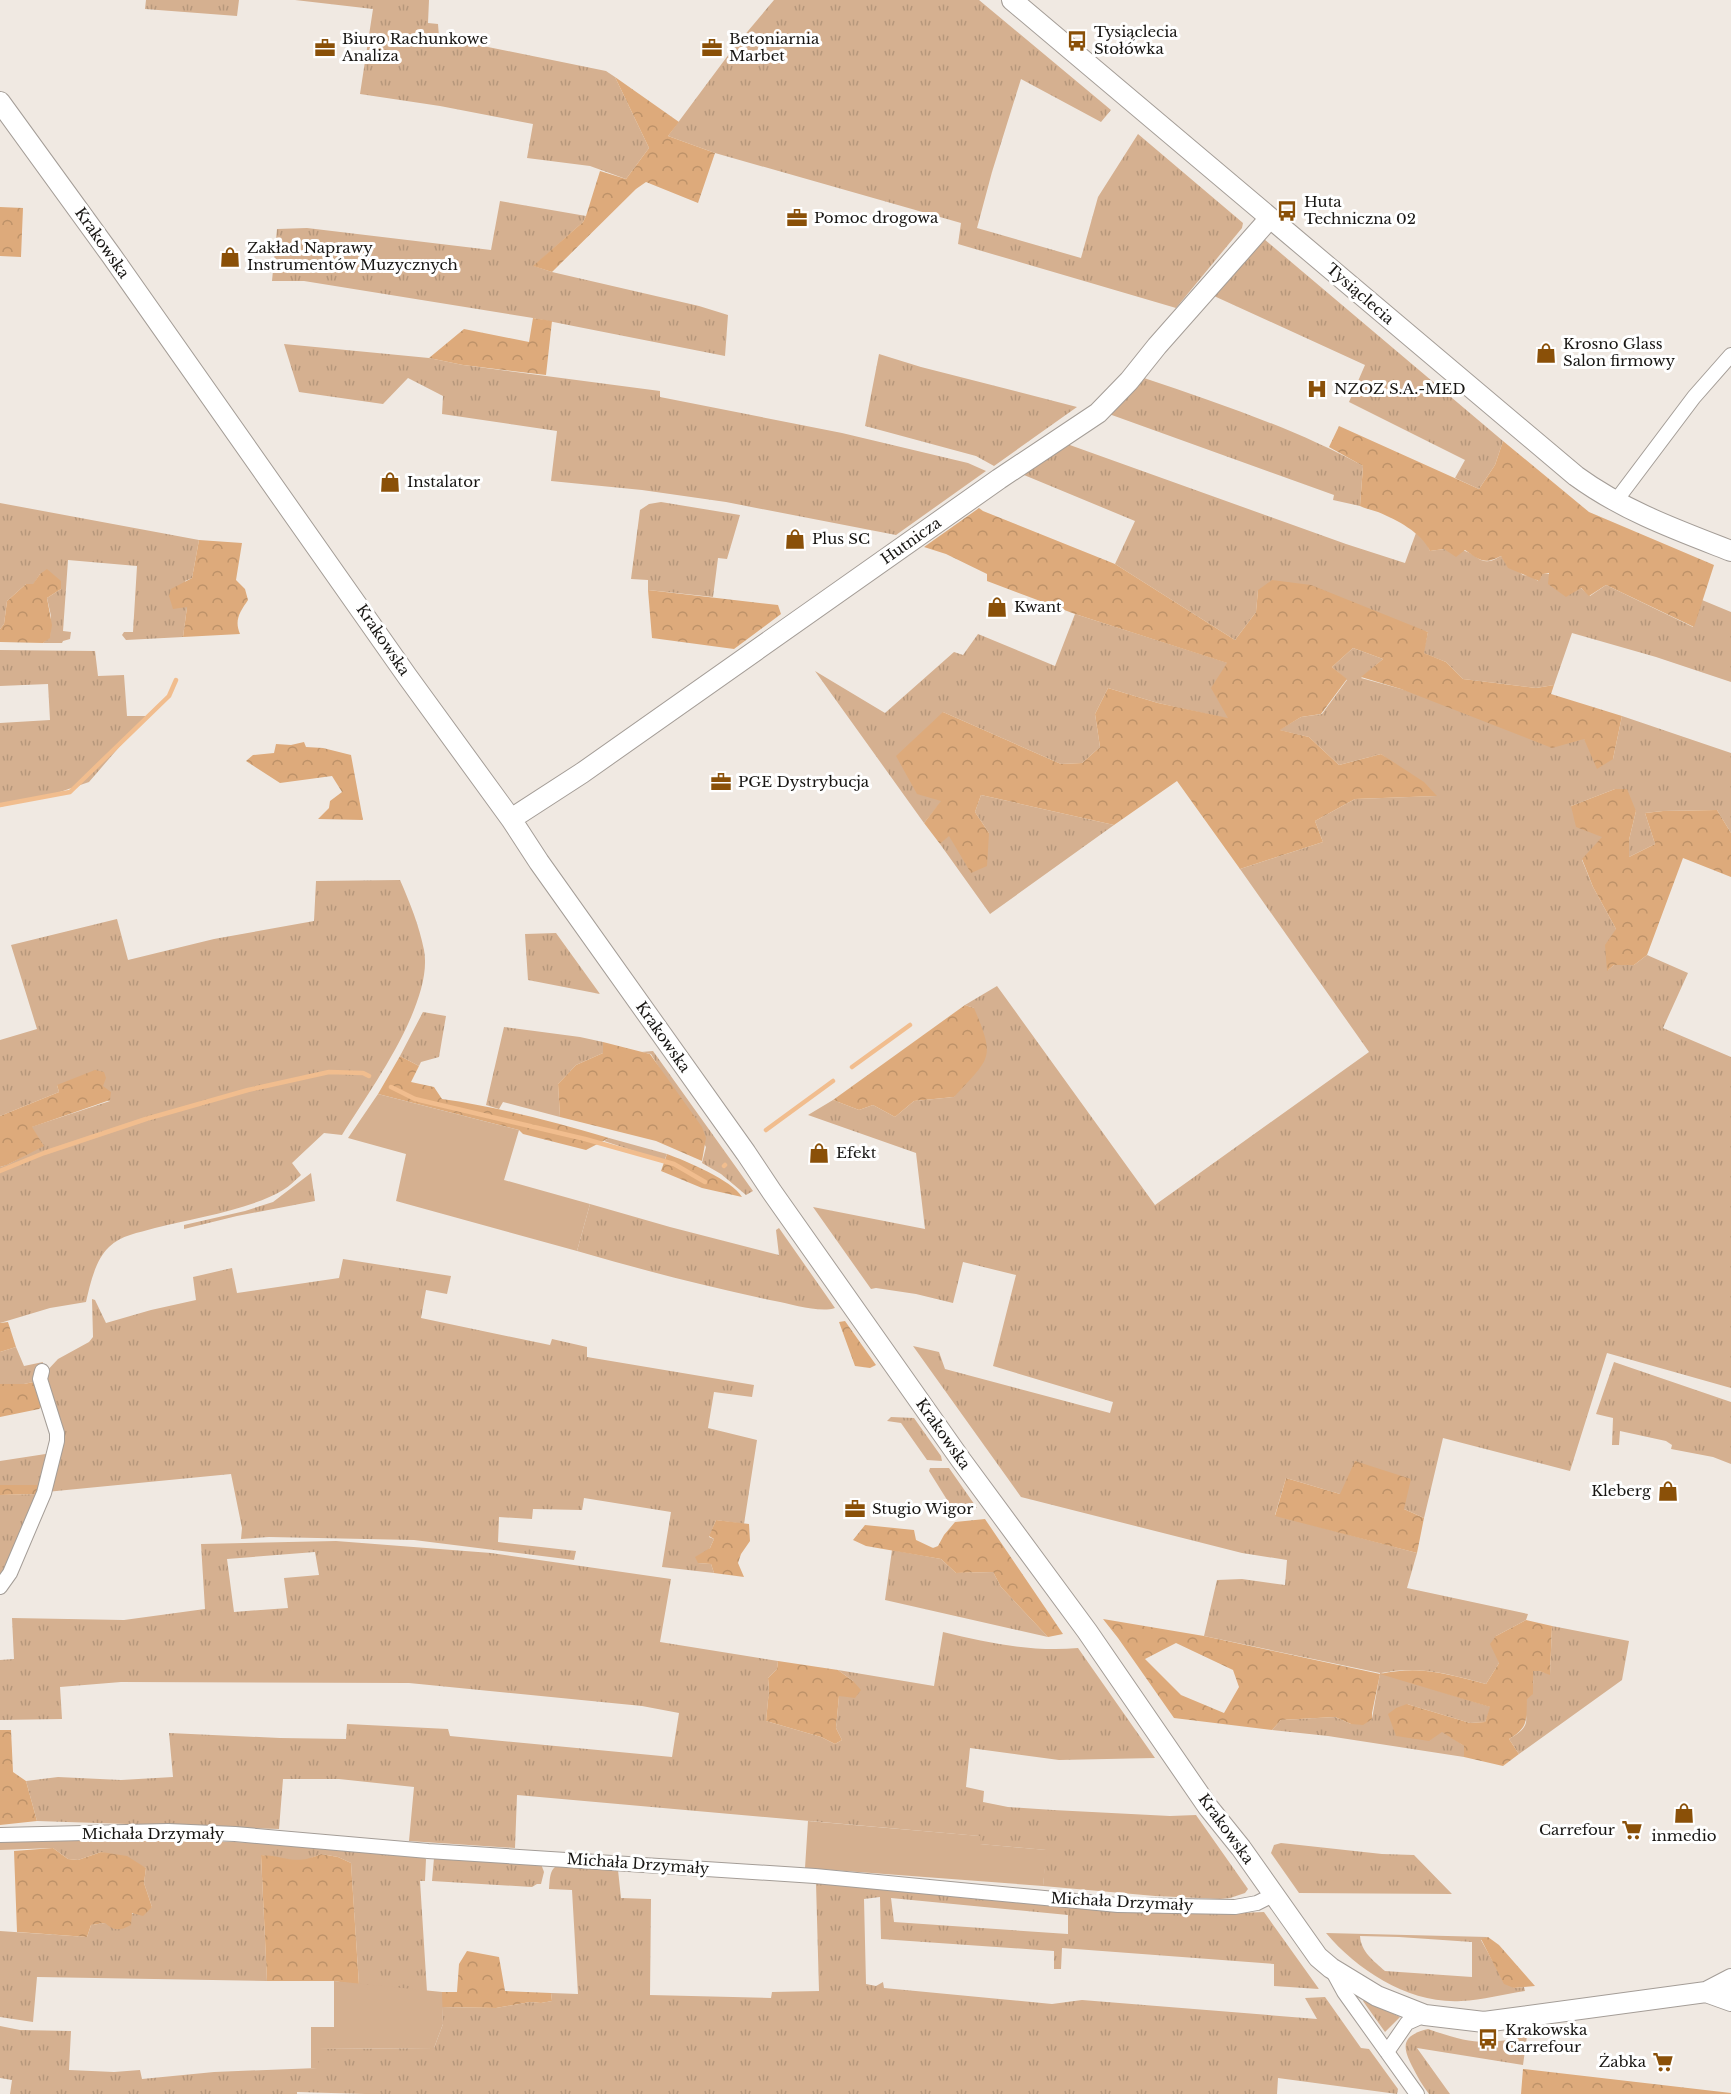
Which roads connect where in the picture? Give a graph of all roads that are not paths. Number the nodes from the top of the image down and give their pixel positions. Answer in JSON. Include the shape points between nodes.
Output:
{"nodes":[{"id":1,"x":1012,"y":0,"type":"edge"},
{"id":2,"x":0,"y":102,"type":"edge"},
{"id":3,"x":1270,"y":218,"type":"junction"},
{"id":4,"x":1731,"y":355,"type":"edge"},
{"id":5,"x":1616,"y":502,"type":"junction"},
{"id":6,"x":1731,"y":551,"type":"edge"},
{"id":7,"x":511,"y":819,"type":"junction"},
{"id":8,"x":42,"y":1371,"type":"dead end"},
{"id":9,"x":0,"y":1587,"type":"edge"},
{"id":10,"x":0,"y":1835,"type":"edge"},
{"id":11,"x":1273,"y":1895,"type":"junction"},
{"id":12,"x":1331,"y":1968,"type":"junction"},
{"id":13,"x":1731,"y":1979,"type":"edge"},
{"id":14,"x":1706,"y":1992,"type":"junction"},
{"id":15,"x":1731,"y":2001,"type":"edge"},
{"id":16,"x":1425,"y":2015,"type":"junction"},
{"id":17,"x":1387,"y":2052,"type":"junction"},
{"id":18,"x":1417,"y":2094,"type":"edge"}],
"edges":[{"from":1,"to":3,"type":"main road","name":"Tysiąclecia"},
{"from":2,"to":7,"type":"main road","name":"Krakowska"},
{"from":3,"to":5,"type":"main road","name":"Tysiąclecia","via":[[1576,476]]},
{"from":3,"to":7,"type":"main road","name":"Hutnicza","via":[[1098,413]]},
{"from":4,"to":5,"type":"street","via":[[1688,404]]},
{"from":5,"to":6,"type":"main road","name":"Tysiąclecia"},
{"from":7,"to":11,"type":"main road","name":"Krakowska","via":[[961,1460]]},
{"from":8,"to":9,"type":"street","via":[[40,1378],[57,1441],[44,1492],[10,1573]]},
{"from":10,"to":11,"type":"street","name":"Michała Drzymały","via":[[224,1833],[429,1851],[815,1876],[1118,1905],[1235,1907]]},
{"from":11,"to":12,"type":"main road","name":"Krakowska","via":[[1318,1957]]},
{"from":12,"to":16,"type":"main road","name":"Krakowska","via":[[1377,1996]]},
{"from":12,"to":17,"type":"street","name":"Krakowska"},
{"from":13,"to":14,"type":"main road","name":"Krakowska"},
{"from":14,"to":15,"type":"main road","name":"Krakowska"},
{"from":14,"to":16,"type":"main road","name":"Krakowska","via":[[1484,2022]]},
{"from":16,"to":17,"type":"street","via":[[1407,2023]]},
{"from":17,"to":18,"type":"street","name":"Krakowska"}]}
